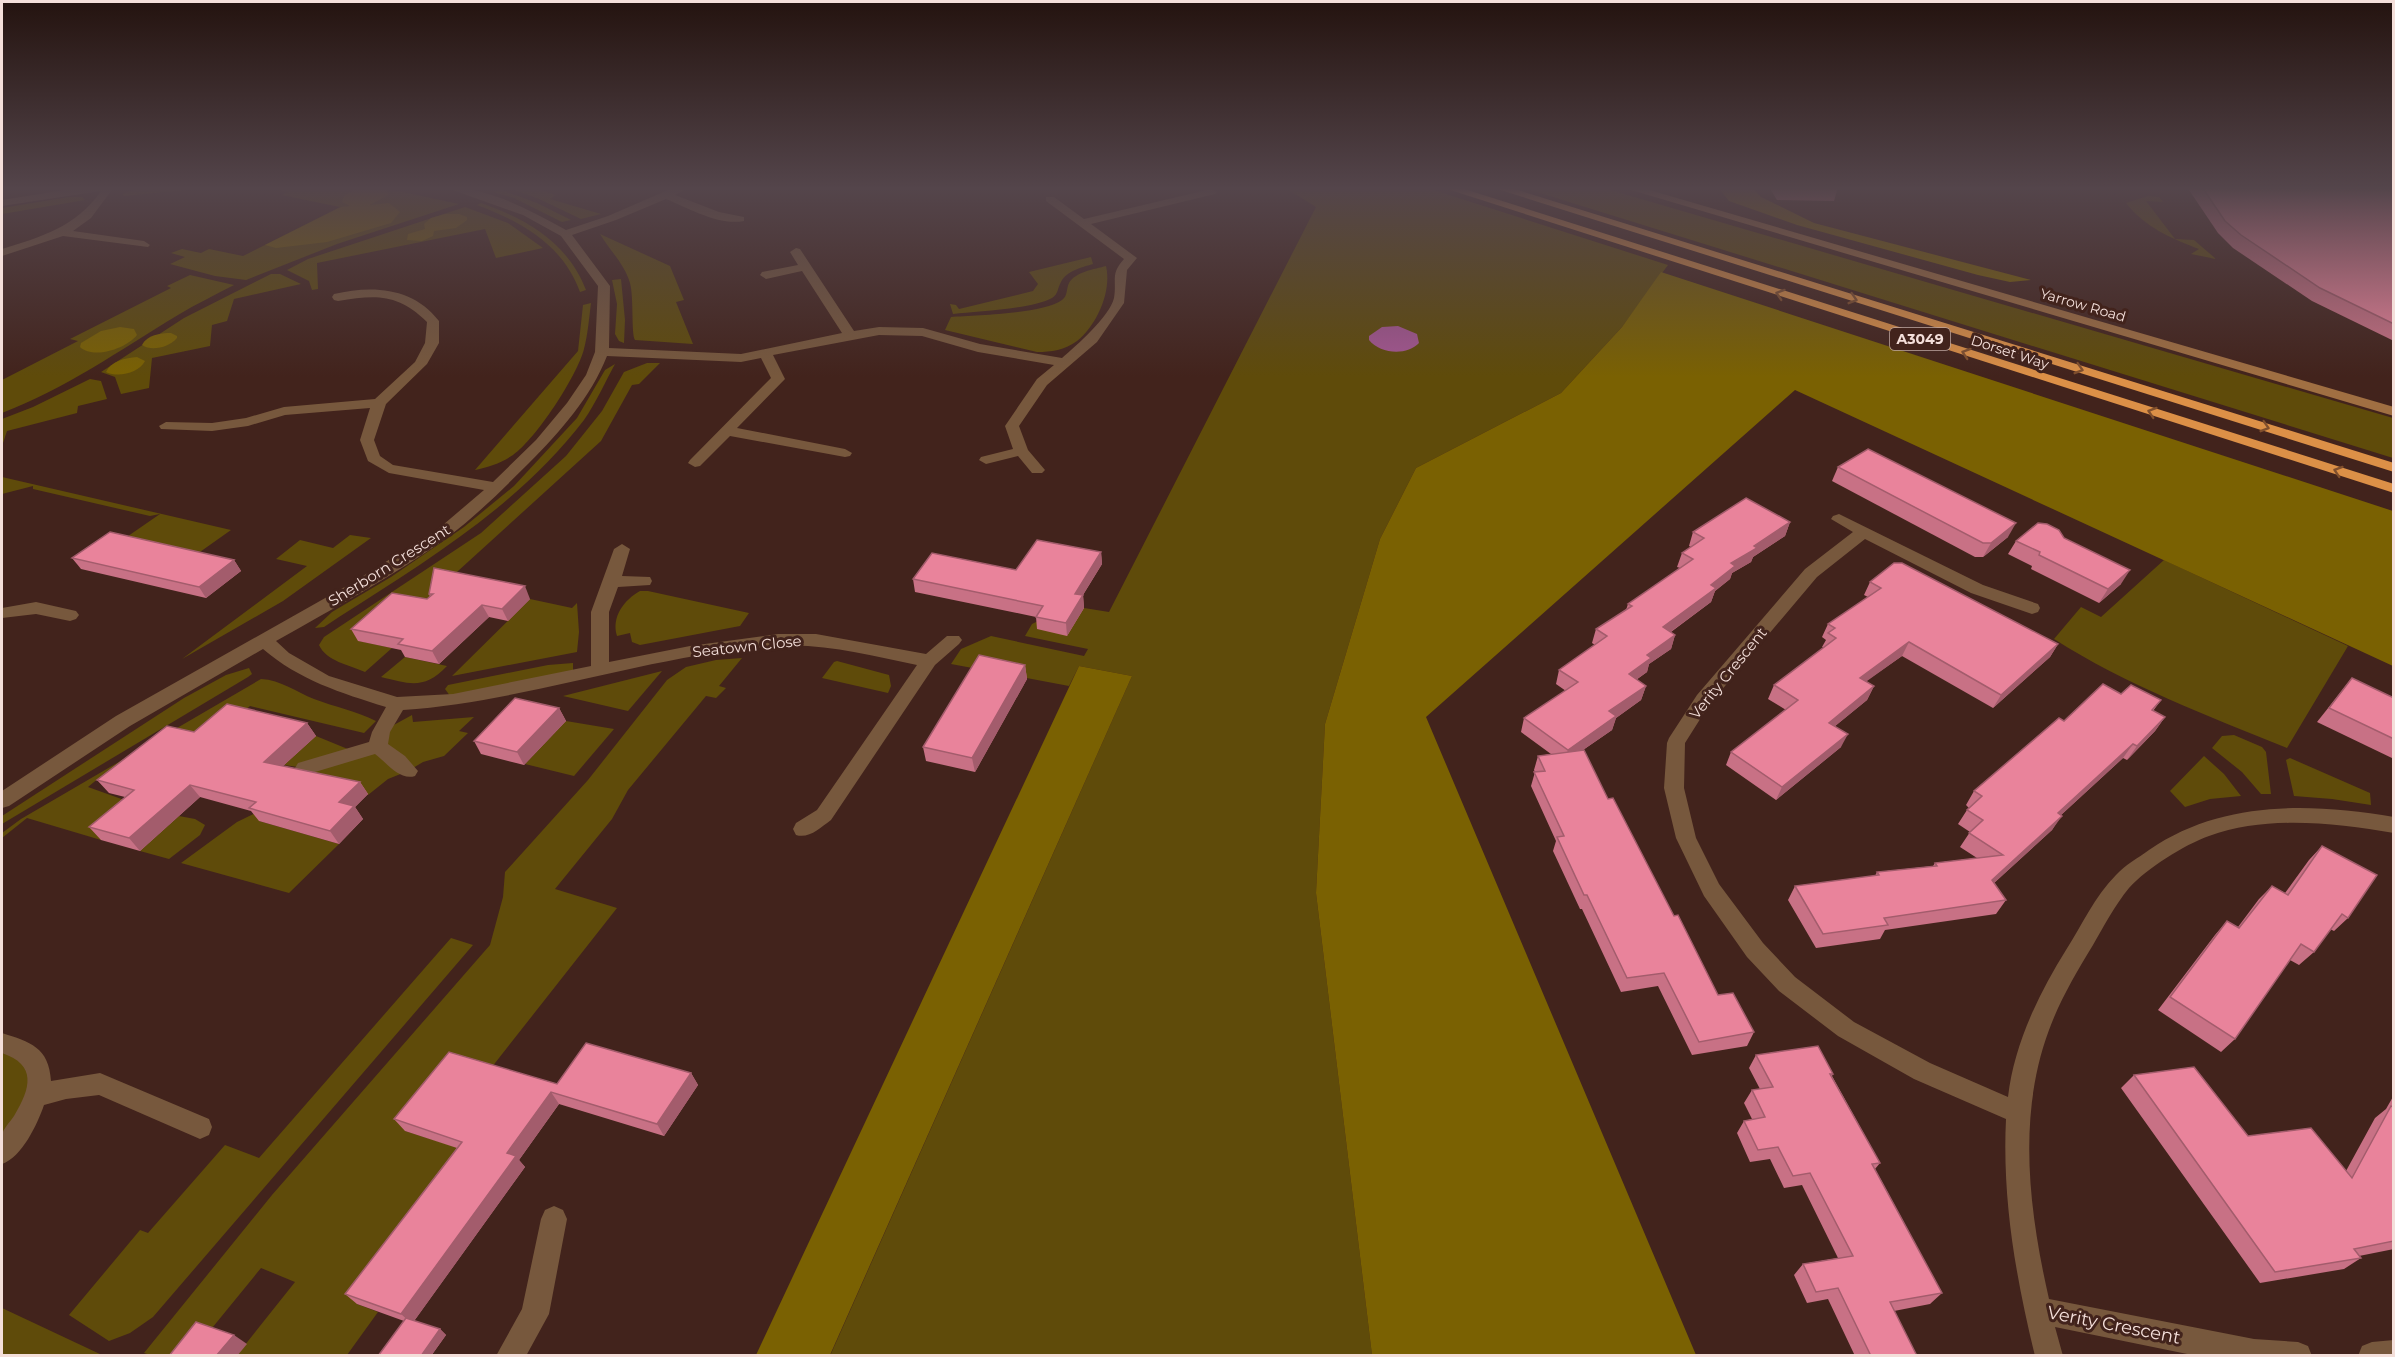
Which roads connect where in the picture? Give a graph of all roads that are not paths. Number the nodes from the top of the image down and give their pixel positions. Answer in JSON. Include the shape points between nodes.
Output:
{"nodes":[{"id":1,"x":577,"y":250,"type":"edge"},
{"id":2,"x":1119,"y":250,"type":"edge"},
{"id":3,"x":1645,"y":250,"type":"edge"},
{"id":4,"x":1698,"y":250,"type":"edge"},
{"id":5,"x":1842,"y":250,"type":"edge"},
{"id":6,"x":796,"y":252,"type":"dead end"},
{"id":7,"x":806,"y":267,"type":"junction"},
{"id":8,"x":766,"y":275,"type":"dead end"},
{"id":9,"x":338,"y":297,"type":"dead end"},
{"id":10,"x":850,"y":335,"type":"junction"},
{"id":11,"x":602,"y":351,"type":"junction"},
{"id":12,"x":766,"y":354,"type":"junction"},
{"id":13,"x":1063,"y":362,"type":"junction"},
{"id":14,"x":379,"y":403,"type":"junction"},
{"id":15,"x":2394,"y":412,"type":"edge"},
{"id":16,"x":166,"y":426,"type":"dead end"},
{"id":17,"x":728,"y":431,"type":"junction"},
{"id":18,"x":1022,"y":451,"type":"junction"},
{"id":19,"x":845,"y":453,"type":"dead end"},
{"id":20,"x":986,"y":460,"type":"dead end"},
{"id":21,"x":695,"y":463,"type":"dead end"},
{"id":22,"x":2394,"y":468,"type":"edge"},
{"id":23,"x":1037,"y":470,"type":"dead end"},
{"id":24,"x":496,"y":487,"type":"junction"},
{"id":25,"x":2394,"y":489,"type":"edge"},
{"id":26,"x":1839,"y":519,"type":"dead end"},
{"id":27,"x":1864,"y":532,"type":"junction"},
{"id":28,"x":622,"y":549,"type":"dead end"},
{"id":29,"x":644,"y":581,"type":"dead end"},
{"id":30,"x":612,"y":582,"type":"junction"},
{"id":31,"x":2032,"y":608,"type":"dead end"},
{"id":32,"x":2,"y":614,"type":"edge"},
{"id":33,"x":70,"y":615,"type":"dead end"},
{"id":34,"x":263,"y":640,"type":"junction"},
{"id":35,"x":953,"y":640,"type":"dead end"},
{"id":36,"x":929,"y":662,"type":"junction"},
{"id":37,"x":600,"y":671,"type":"junction"},
{"id":38,"x":397,"y":704,"type":"junction"},
{"id":39,"x":378,"y":747,"type":"junction"},
{"id":40,"x":305,"y":768,"type":"edge"},
{"id":41,"x":408,"y":771,"type":"dead end"},
{"id":42,"x":2,"y":801,"type":"edge"},
{"id":43,"x":2394,"y":825,"type":"edge"},
{"id":44,"x":803,"y":829,"type":"dead end"},
{"id":45,"x":2,"y":1043,"type":"edge"},
{"id":46,"x":35,"y":1097,"type":"junction"},
{"id":47,"x":2018,"y":1113,"type":"junction"},
{"id":48,"x":200,"y":1127,"type":"dead end"},
{"id":49,"x":2,"y":1152,"type":"edge"},
{"id":50,"x":554,"y":1219,"type":"dead end"},
{"id":51,"x":2037,"y":1310,"type":"junction"},
{"id":52,"x":2394,"y":1354,"type":"edge"},
{"id":53,"x":510,"y":1356,"type":"edge"},
{"id":54,"x":2049,"y":1356,"type":"edge"},
{"id":55,"x":2298,"y":1356,"type":"edge"},
{"id":56,"x":2372,"y":1356,"type":"edge"}],
"edges":[{"from":1,"to":11,"type":"street","name":"Sherborn Crescent","via":[[604,286]]},
{"from":2,"to":13,"type":"street","via":[[1131,258],[1121,269],[1120,300],[1092,339]]},
{"from":25,"to":3,"type":"highway","name":"Dorset Way","number":"A3049","one_way":true},
{"from":4,"to":22,"type":"highway","name":"Dorset Way","number":"A3049","one_way":true},
{"from":5,"to":15,"type":"street","name":"Yarrow Road"},
{"from":6,"to":7,"type":"street"},
{"from":7,"to":8,"type":"street"},
{"from":7,"to":10,"type":"street"},
{"from":9,"to":14,"type":"street","via":[[373,291],[400,295],[433,321],[432,343],[420,364]]},
{"from":10,"to":12,"type":"street"},
{"from":10,"to":13,"type":"street","via":[[922,332],[978,348]]},
{"from":11,"to":12,"type":"street","via":[[741,358]]},
{"from":11,"to":24,"type":"street","name":"Sherborn Crescent","via":[[593,375],[572,406]]},
{"from":12,"to":17,"type":"street","via":[[778,379]]},
{"from":13,"to":18,"type":"street","via":[[1042,382],[1012,426]]},
{"from":14,"to":16,"type":"street","via":[[284,411],[212,427]]},
{"from":14,"to":24,"type":"street","via":[[367,440],[373,458],[389,469]]},
{"from":17,"to":19,"type":"street"},
{"from":17,"to":21,"type":"street"},
{"from":18,"to":20,"type":"street"},
{"from":18,"to":23,"type":"street"},
{"from":24,"to":34,"type":"street","name":"Sherborn Crescent","via":[[442,533],[356,588]]},
{"from":26,"to":27,"type":"street"},
{"from":27,"to":31,"type":"street","via":[[1977,589]]},
{"from":27,"to":47,"type":"street","name":"Verity Crescent","via":[[1811,573],[1703,700],[1676,742],[1674,788],[1686,838],[1711,890],[1755,950],[1787,984],[1846,1029],[1922,1071]]},
{"from":28,"to":30,"type":"street"},
{"from":29,"to":30,"type":"street"},
{"from":30,"to":37,"type":"street","via":[[600,612]]},
{"from":32,"to":33,"type":"street","via":[[36,608]]},
{"from":34,"to":38,"type":"street","name":"Seatown Close","via":[[283,657],[323,680]]},
{"from":34,"to":42,"type":"street","name":"Sherborn Crescent","via":[[123,721]]},
{"from":35,"to":36,"type":"street"},
{"from":36,"to":37,"type":"street","name":"Seatown Close","via":[[816,640],[778,640],[701,650]]},
{"from":36,"to":44,"type":"street","via":[[824,815]]},
{"from":37,"to":38,"type":"street","name":"Seatown Close","via":[[453,700]]},
{"from":38,"to":39,"type":"street","via":[[381,732]]},
{"from":39,"to":40,"type":"street"},
{"from":39,"to":41,"type":"street"},
{"from":43,"to":47,"type":"street","name":"Verity Crescent","via":[[2334,817],[2265,816],[2206,828],[2166,846],[2123,881],[2058,982],[2027,1053]]},
{"from":45,"to":46,"type":"street","via":[[22,1049],[35,1060],[41,1085]]},
{"from":46,"to":48,"type":"street","via":[[100,1084]]},
{"from":46,"to":49,"type":"street","via":[[20,1131]]},
{"from":47,"to":51,"type":"street","name":"Verity Crescent","via":[[2021,1226]]},
{"from":50,"to":53,"type":"street","via":[[535,1314]]},
{"from":51,"to":54,"type":"street","name":"Verity Crescent"},
{"from":51,"to":55,"type":"street","name":"Verity Crescent","via":[[2254,1353]]},
{"from":52,"to":56,"type":"street"}]}
